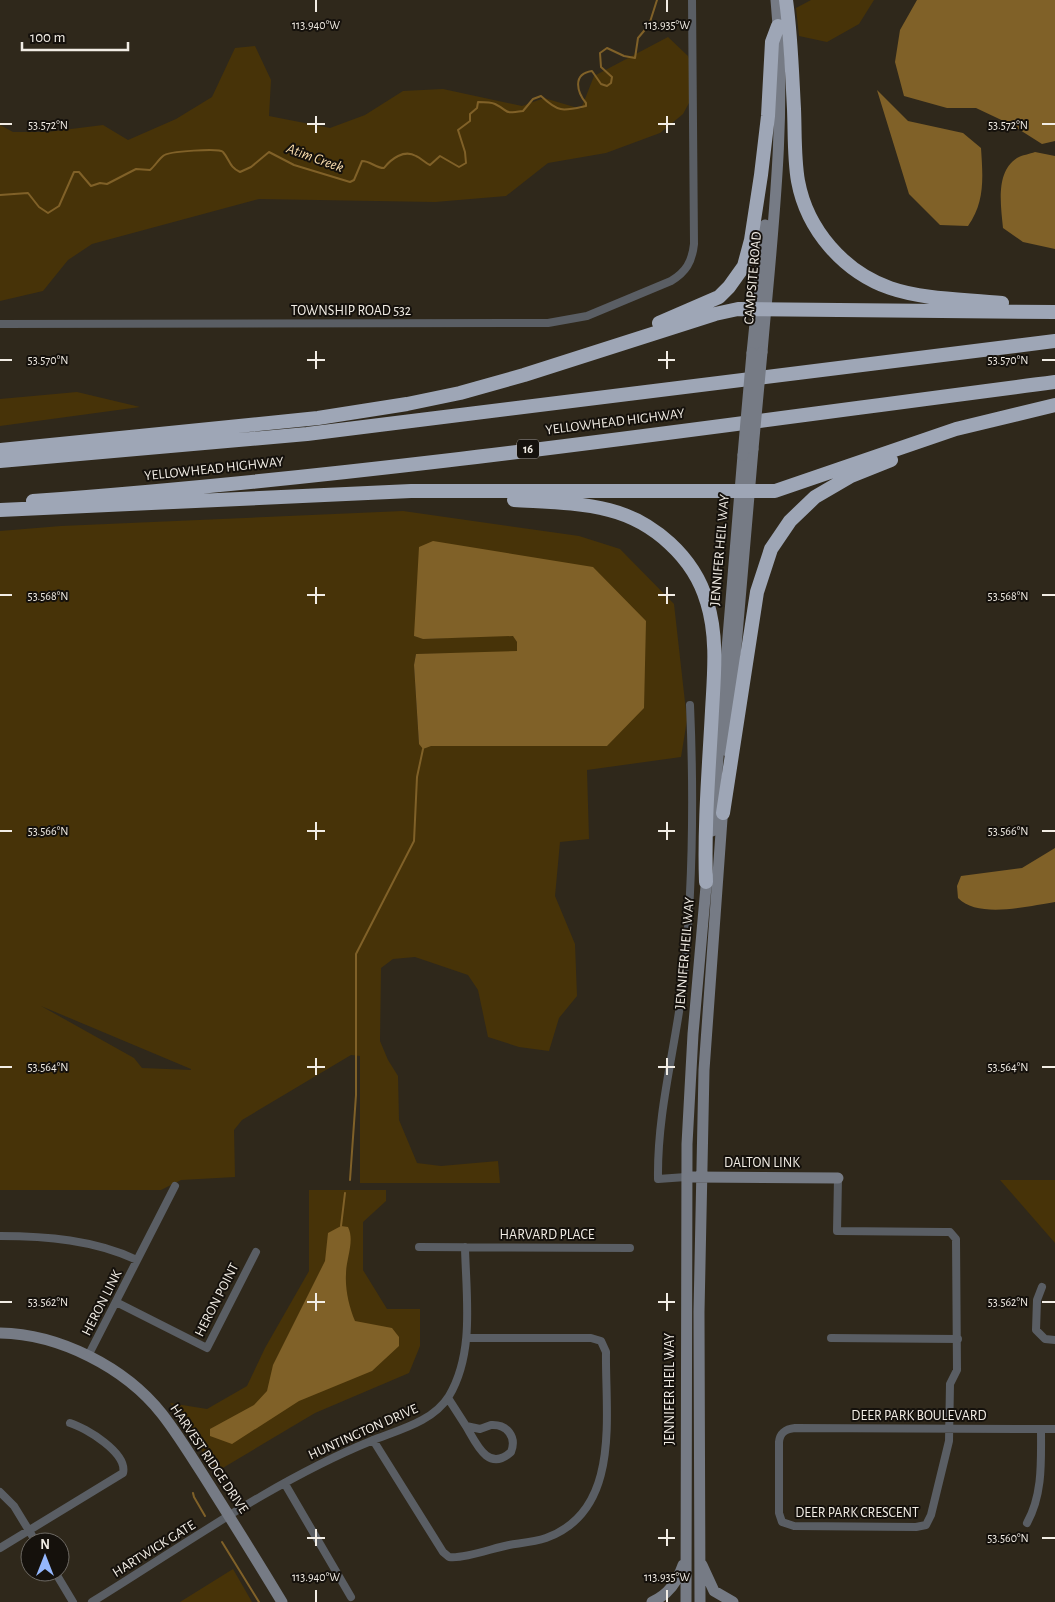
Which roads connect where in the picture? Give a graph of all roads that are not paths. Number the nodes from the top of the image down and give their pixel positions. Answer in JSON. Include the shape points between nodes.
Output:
{"nodes":[{"id":1,"x":692,"y":0,"type":"edge"},
{"id":2,"x":776,"y":0,"type":"edge"},
{"id":3,"x":786,"y":0,"type":"edge"},
{"id":4,"x":778,"y":26,"type":"junction"},
{"id":5,"x":761,"y":309,"type":"junction"},
{"id":6,"x":1055,"y":311,"type":"edge"},
{"id":7,"x":0,"y":324,"type":"edge"},
{"id":8,"x":1055,"y":341,"type":"edge"},
{"id":9,"x":757,"y":352,"type":"junction"},
{"id":10,"x":559,"y":363,"type":"junction"},
{"id":11,"x":1055,"y":382,"type":"edge"},
{"id":12,"x":1055,"y":405,"type":"edge"},
{"id":13,"x":1006,"y":416,"type":"junction"},
{"id":14,"x":0,"y":450,"type":"edge"},
{"id":15,"x":0,"y":461,"type":"edge"},
{"id":16,"x":442,"y":491,"type":"junction"},
{"id":17,"x":745,"y":492,"type":"junction"},
{"id":18,"x":0,"y":503,"type":"edge"},
{"id":19,"x":0,"y":510,"type":"edge"},
{"id":20,"x":690,"y":705,"type":"dead end"},
{"id":21,"x":723,"y":813,"type":"junction"},
{"id":22,"x":706,"y":882,"type":"junction"},
{"id":23,"x":686,"y":1177,"type":"junction"},
{"id":24,"x":701,"y":1177,"type":"junction"},
{"id":25,"x":838,"y":1178,"type":"joint"},
{"id":26,"x":175,"y":1186,"type":"dead end"},
{"id":27,"x":0,"y":1236,"type":"edge"},
{"id":28,"x":465,"y":1247,"type":"junction"},
{"id":29,"x":419,"y":1248,"type":"dead end"},
{"id":30,"x":630,"y":1248,"type":"dead end"},
{"id":31,"x":256,"y":1252,"type":"dead end"},
{"id":32,"x":137,"y":1260,"type":"junction"},
{"id":33,"x":1042,"y":1287,"type":"dead end"},
{"id":34,"x":116,"y":1302,"type":"junction"},
{"id":35,"x":0,"y":1333,"type":"edge"},
{"id":36,"x":467,"y":1338,"type":"junction"},
{"id":37,"x":831,"y":1338,"type":"dead end"},
{"id":38,"x":958,"y":1339,"type":"junction"},
{"id":39,"x":1055,"y":1340,"type":"edge"},
{"id":40,"x":88,"y":1356,"type":"junction"},
{"id":41,"x":448,"y":1398,"type":"junction"},
{"id":42,"x":70,"y":1423,"type":"dead end"},
{"id":43,"x":466,"y":1426,"type":"junction"},
{"id":44,"x":950,"y":1429,"type":"junction"},
{"id":45,"x":1041,"y":1429,"type":"junction"},
{"id":46,"x":1055,"y":1429,"type":"edge"},
{"id":47,"x":783,"y":1431,"type":"joint"},
{"id":48,"x":373,"y":1440,"type":"junction"},
{"id":49,"x":285,"y":1484,"type":"junction"},
{"id":50,"x":0,"y":1492,"type":"edge"},
{"id":51,"x":229,"y":1517,"type":"junction"},
{"id":52,"x":1027,"y":1523,"type":"dead end"},
{"id":53,"x":29,"y":1530,"type":"junction"},
{"id":54,"x":0,"y":1548,"type":"edge"},
{"id":55,"x":700,"y":1555,"type":"junction"},
{"id":56,"x":686,"y":1556,"type":"junction"},
{"id":57,"x":61,"y":1582,"type":"edge"},
{"id":58,"x":351,"y":1597,"type":"dead end"},
{"id":59,"x":74,"y":1602,"type":"edge"},
{"id":60,"x":92,"y":1602,"type":"edge"},
{"id":61,"x":282,"y":1602,"type":"edge"},
{"id":62,"x":652,"y":1602,"type":"edge"},
{"id":63,"x":686,"y":1602,"type":"edge"},
{"id":64,"x":700,"y":1602,"type":"edge"},
{"id":65,"x":733,"y":1602,"type":"edge"}],
"edges":[{"from":1,"to":7,"type":"street","name":"TOWNSHIP ROAD 532","via":[[694,244],[688,266],[671,281],[587,316],[548,323]]},
{"from":2,"to":4,"type":"main road","name":"CAMPSITE ROAD"},
{"from":3,"to":6,"type":"highway","via":[[798,182],[809,214],[836,254],[853,270],[903,292]]},
{"from":4,"to":5,"type":"main road","name":"CAMPSITE ROAD","via":[[780,150]]},
{"from":4,"to":10,"type":"highway","via":[[772,42],[767,126],[752,231],[746,261],[737,277],[725,292],[710,302]]},
{"from":5,"to":6,"type":"highway"},
{"from":5,"to":9,"type":"main road","name":"CAMPSITE ROAD"},
{"from":5,"to":10,"type":"highway","via":[[715,314]]},
{"from":8,"to":15,"type":"highway","name":"YELLOWHEAD HIGHWAY","via":[[307,434]]},
{"from":9,"to":17,"type":"main road","name":"CAMPSITE ROAD","bridge":true,"via":[[754,449]]},
{"from":9,"to":17,"type":"main road","name":"JENNIFER HEIL WAY","bridge":true,"via":[[743,455]]},
{"from":10,"to":14,"type":"highway","via":[[468,391],[318,418]]},
{"from":11,"to":18,"type":"highway","name":"YELLOWHEAD HIGHWAY","number":"16","via":[[387,467]]},
{"from":12,"to":13,"type":"highway"},
{"from":13,"to":17,"type":"highway","via":[[916,442],[775,491]]},
{"from":13,"to":21,"type":"highway","via":[[831,486],[802,508],[780,534],[768,556],[757,592]]},
{"from":16,"to":17,"type":"highway"},
{"from":16,"to":19,"type":"highway"},
{"from":16,"to":22,"type":"highway","via":[[467,497],[609,510],[649,526],[687,563],[707,601],[714,646]]},
{"from":17,"to":21,"type":"main road","name":"JENNIFER HEIL WAY"},
{"from":17,"to":22,"type":"main road","name":"JENNIFER HEIL WAY"},
{"from":20,"to":23,"type":"street","name":"JENNIFER HEIL WAY","via":[[690,909],[682,986],[660,1124],[658,1178]]},
{"from":21,"to":24,"type":"main road","name":"JENNIFER HEIL WAY","via":[[708,995]]},
{"from":22,"to":23,"type":"main road","name":"JENNIFER HEIL WAY","via":[[693,1034]]},
{"from":23,"to":24,"type":"main road","name":"DALTON LINK"},
{"from":23,"to":56,"type":"main road","name":"JENNIFER HEIL WAY"},
{"from":24,"to":25,"type":"main road","name":"DALTON LINK"},
{"from":24,"to":55,"type":"main road","name":"JENNIFER HEIL WAY"},
{"from":25,"to":38,"type":"street","via":[[837,1231],[945,1232],[954,1235],[957,1244]]},
{"from":26,"to":32,"type":"street","name":"HERON LINK"},
{"from":27,"to":32,"type":"street","via":[[39,1236],[78,1242]]},
{"from":28,"to":29,"type":"street","name":"HARVARD PLACE"},
{"from":28,"to":30,"type":"street","name":"HARVARD PLACE"},
{"from":28,"to":36,"type":"street","name":"HUNTINGTON DRIVE"},
{"from":31,"to":34,"type":"street","name":"HERON POINT","via":[[207,1348]]},
{"from":32,"to":34,"type":"street","name":"HERON LINK"},
{"from":33,"to":39,"type":"street","via":[[1037,1300],[1036,1330],[1045,1339]]},
{"from":34,"to":40,"type":"street","name":"HERON LINK"},
{"from":35,"to":40,"type":"main road","name":"HARVEST RIDGE DRIVE","via":[[50,1340]]},
{"from":36,"to":41,"type":"street","name":"HUNTINGTON DRIVE","via":[[458,1379]]},
{"from":36,"to":48,"type":"street","via":[[591,1338],[601,1341],[606,1352],[605,1461],[598,1489],[586,1509],[568,1526],[548,1538],[449,1557]]},
{"from":37,"to":38,"type":"street"},
{"from":38,"to":44,"type":"street","via":[[957,1370],[950,1384]]},
{"from":40,"to":51,"type":"main road","name":"HARVEST RIDGE DRIVE","via":[[131,1382],[160,1412]]},
{"from":41,"to":43,"type":"street"},
{"from":41,"to":48,"type":"street","name":"HUNTINGTON DRIVE","via":[[422,1420]]},
{"from":42,"to":53,"type":"street","via":[[84,1427],[104,1441],[122,1461],[123,1473]]},
{"from":43,"to":43,"type":"street","via":[[489,1458],[500,1459],[511,1452],[512,1435],[503,1426],[491,1425],[480,1429]]},
{"from":44,"to":45,"type":"street","name":"DEER PARK BOULEVARD"},
{"from":44,"to":47,"type":"street","name":"DEER PARK BOULEVARD","via":[[795,1428]]},
{"from":44,"to":47,"type":"street","name":"DEER PARK CRESCENT","via":[[931,1515],[926,1525],[916,1527],[786,1525],[779,1513],[779,1442]]},
{"from":45,"to":46,"type":"street","name":"DEER PARK BOULEVARD"},
{"from":45,"to":52,"type":"street","via":[[1039,1490]]},
{"from":48,"to":49,"type":"street","name":"HUNTINGTON DRIVE","via":[[327,1460]]},
{"from":49,"to":51,"type":"street","name":"HUNTINGTON DRIVE"},
{"from":49,"to":58,"type":"street"},
{"from":50,"to":53,"type":"street","via":[[14,1506]]},
{"from":51,"to":60,"type":"street","name":"HARTWICK GATE"},
{"from":51,"to":61,"type":"main road","name":"HARVEST RIDGE DRIVE"},
{"from":53,"to":54,"type":"street"},
{"from":55,"to":64,"type":"main road","name":"JENNIFER HEIL WAY"},
{"from":55,"to":65,"type":"main road","via":[[706,1578],[714,1590]]},
{"from":56,"to":62,"type":"main road","via":[[679,1578],[670,1590]]},
{"from":56,"to":63,"type":"main road","name":"JENNIFER HEIL WAY"},
{"from":57,"to":59,"type":"street"}]}
